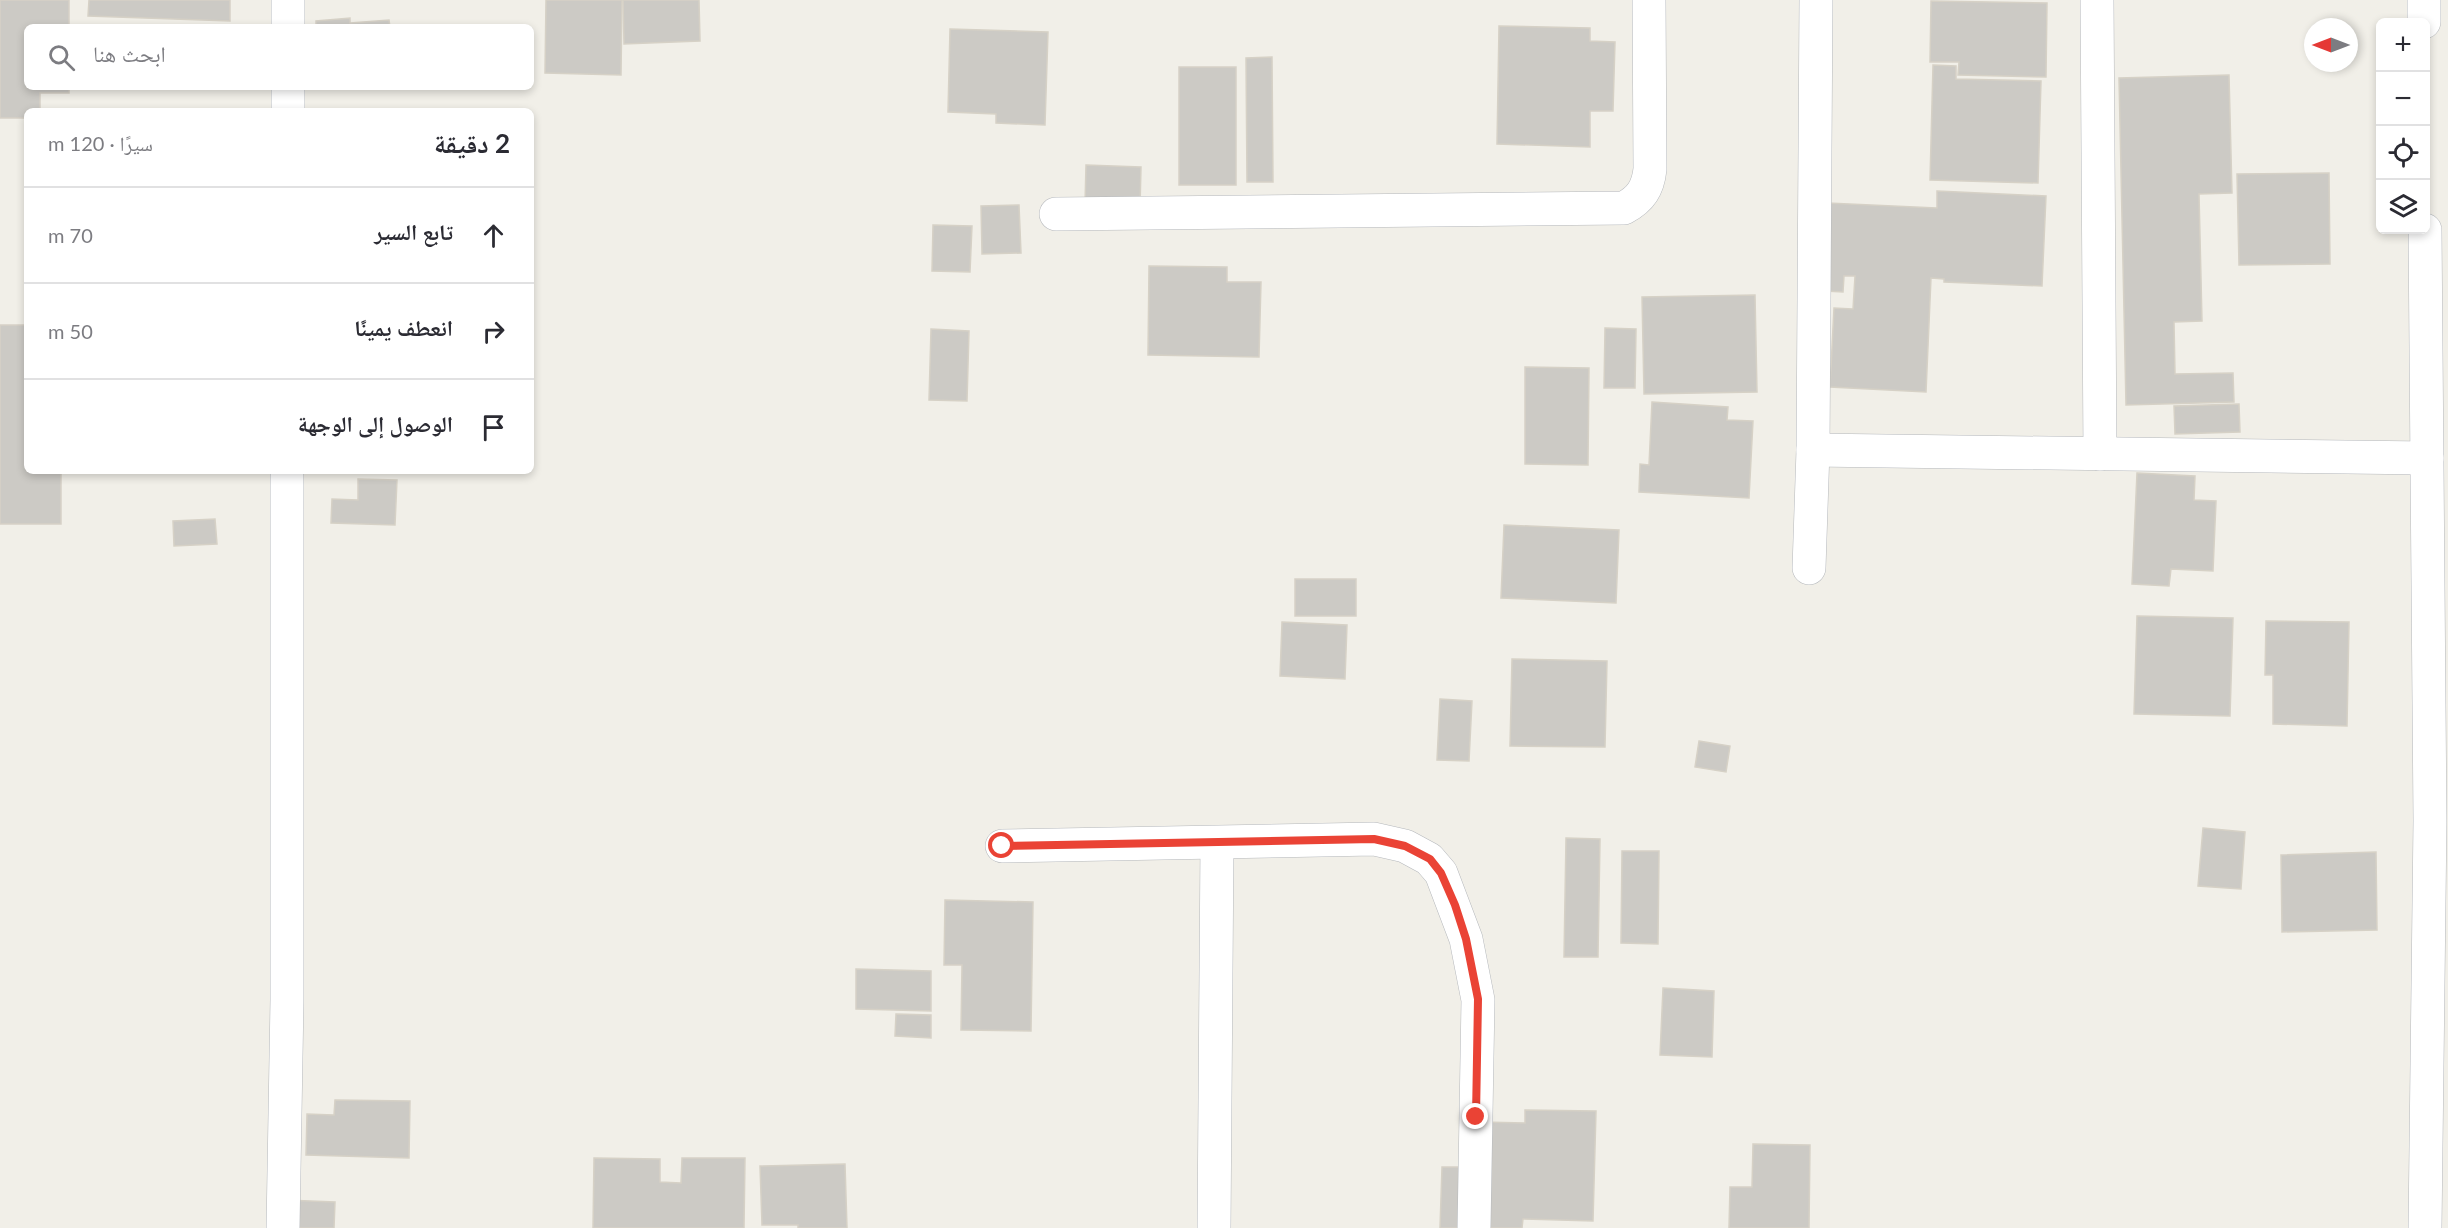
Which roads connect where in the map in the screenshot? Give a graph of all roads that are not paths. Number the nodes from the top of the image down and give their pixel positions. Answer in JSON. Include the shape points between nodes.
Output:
{"nodes":[{"id":1,"x":288,"y":0,"type":"edge"},
{"id":2,"x":1649,"y":0,"type":"edge"},
{"id":3,"x":1816,"y":0,"type":"edge"},
{"id":4,"x":2097,"y":0,"type":"edge"},
{"id":5,"x":288,"y":24,"type":"edge"},
{"id":6,"x":288,"y":90,"type":"edge"},
{"id":7,"x":288,"y":108,"type":"edge"},
{"id":8,"x":1056,"y":214,"type":"dead end"},
{"id":9,"x":2425,"y":234,"type":"edge"},
{"id":10,"x":1814,"y":450,"type":"junction"},
{"id":11,"x":2100,"y":454,"type":"junction"},
{"id":12,"x":2427,"y":458,"type":"junction"},
{"id":13,"x":287,"y":474,"type":"edge"},
{"id":14,"x":1809,"y":568,"type":"dead end"},
{"id":15,"x":1217,"y":844,"type":"junction"},
{"id":16,"x":1002,"y":846,"type":"dead end"},
{"id":17,"x":283,"y":1228,"type":"edge"},
{"id":18,"x":1214,"y":1228,"type":"edge"},
{"id":19,"x":1474,"y":1228,"type":"edge"},
{"id":20,"x":2425,"y":1228,"type":"edge"}],
"edges":[{"from":1,"to":5,"type":"street"},
{"from":2,"to":8,"type":"street","via":[[1649,180],[1641,197],[1624,208]]},
{"from":3,"to":10,"type":"street"},
{"from":4,"to":11,"type":"street"},
{"from":6,"to":7,"type":"street"},
{"from":9,"to":12,"type":"street"},
{"from":10,"to":11,"type":"street"},
{"from":10,"to":14,"type":"street"},
{"from":11,"to":12,"type":"street"},
{"from":12,"to":20,"type":"street","via":[[2430,821]]},
{"from":13,"to":17,"type":"street"},
{"from":15,"to":16,"type":"street"},
{"from":15,"to":18,"type":"street"},
{"from":15,"to":19,"type":"street","via":[[1374,839],[1405,846],[1430,859],[1441,873],[1466,939],[1478,999]]}]}
